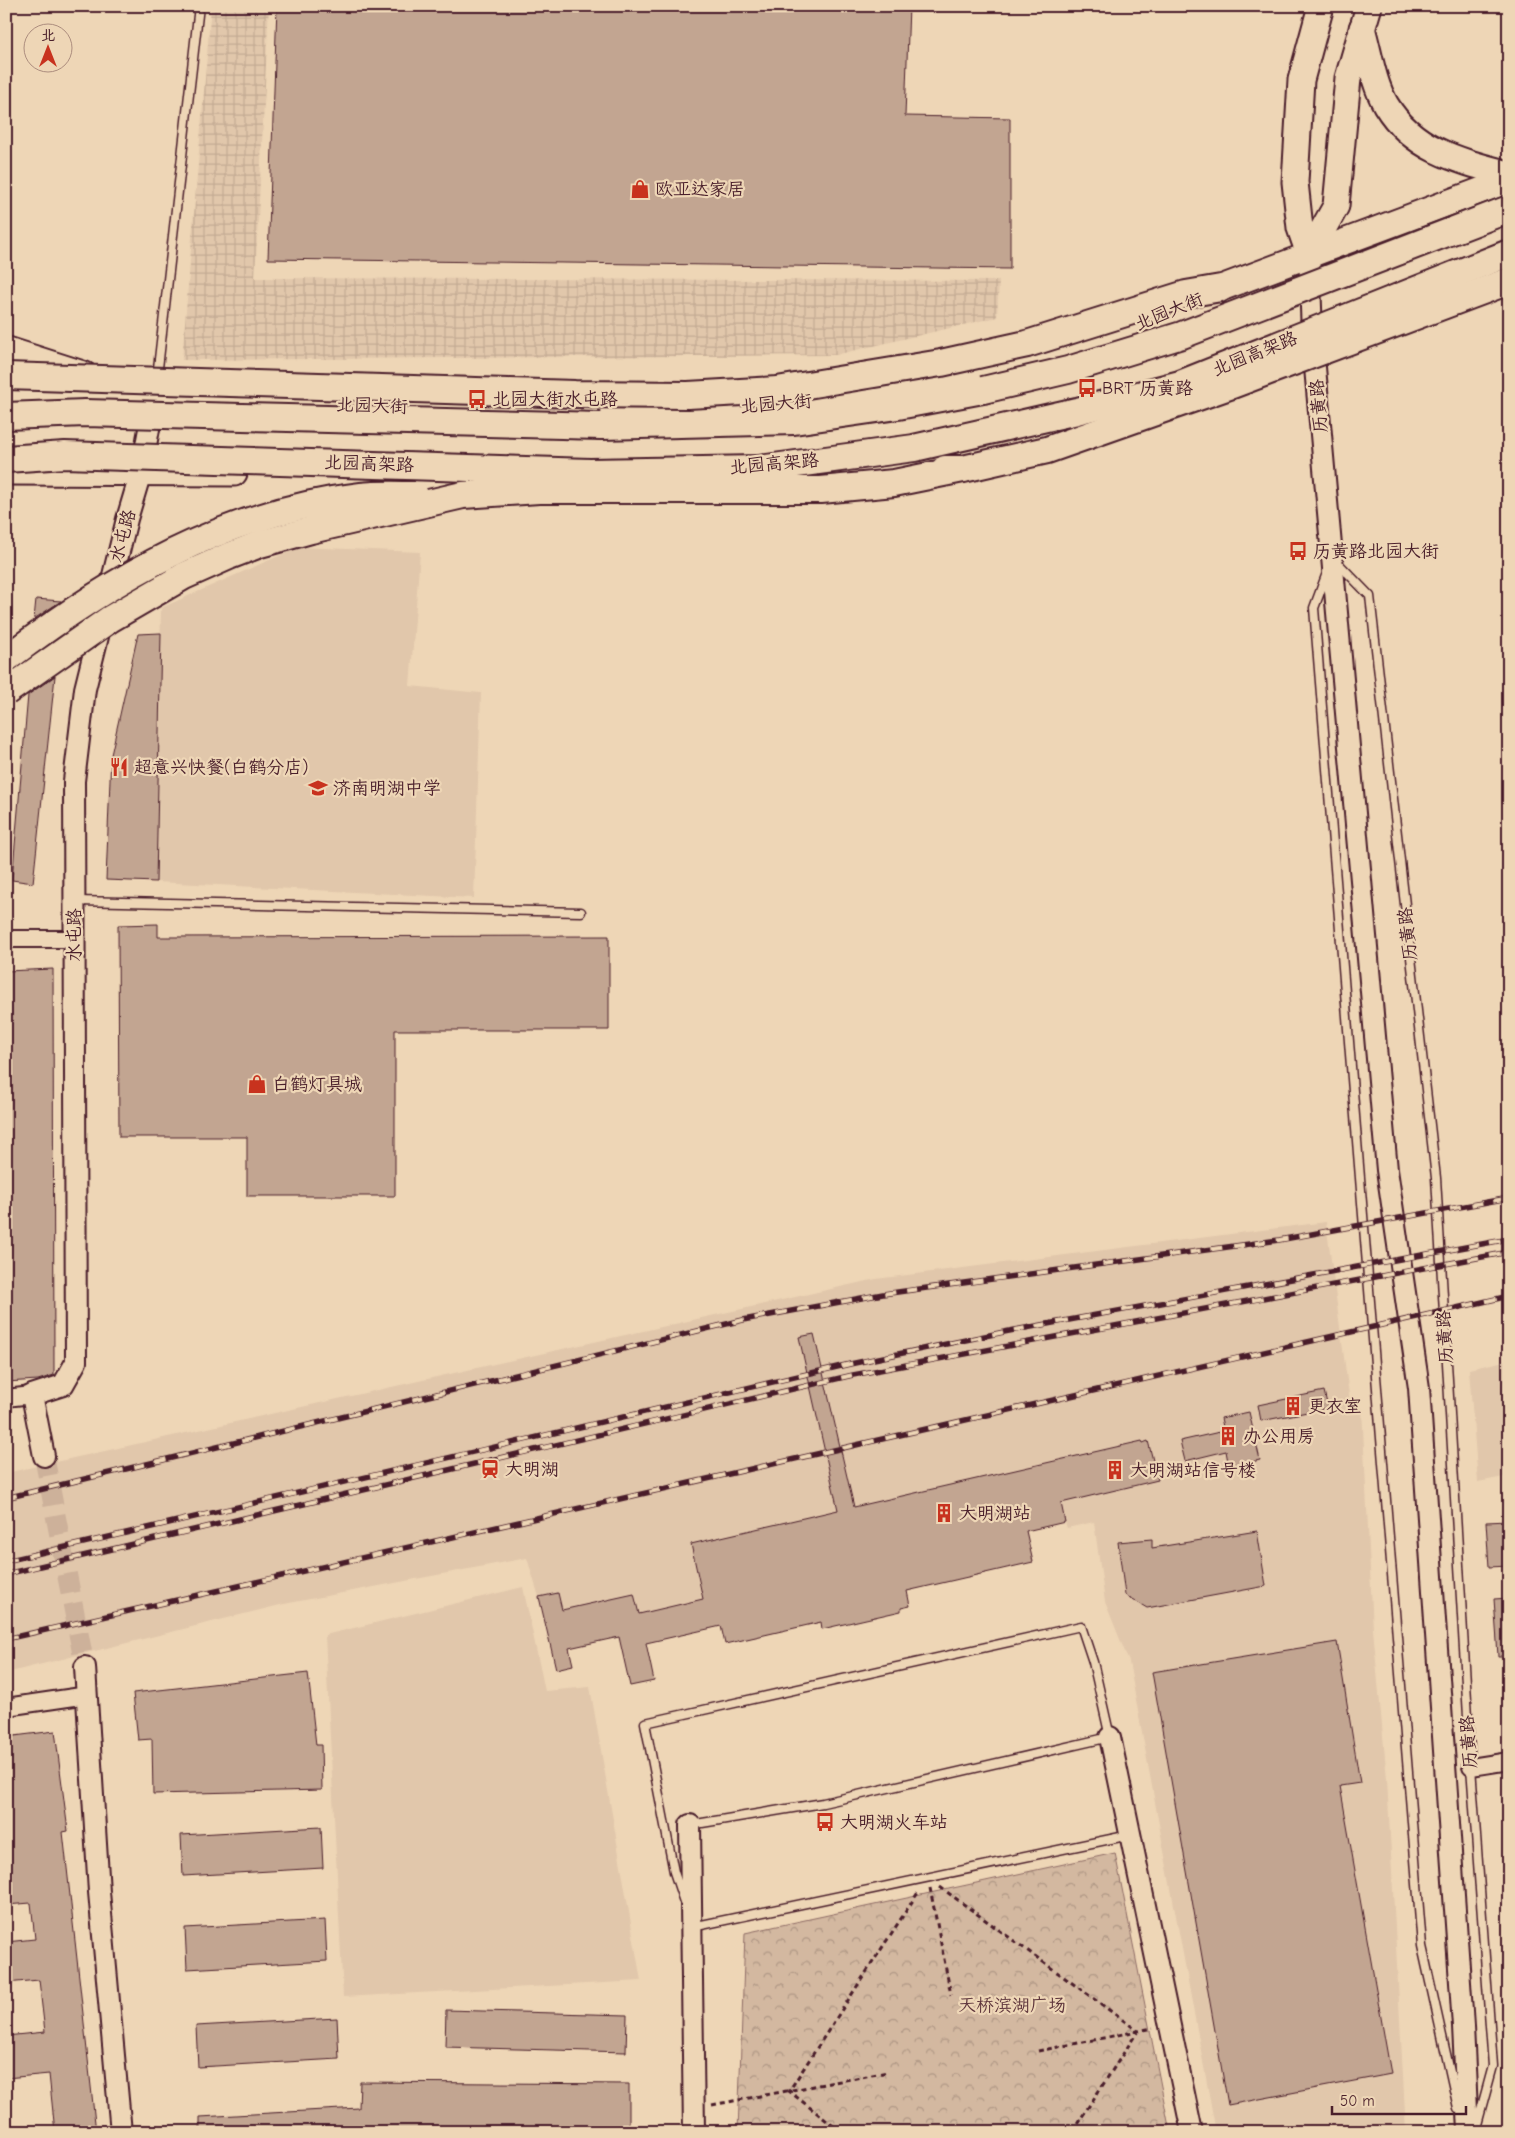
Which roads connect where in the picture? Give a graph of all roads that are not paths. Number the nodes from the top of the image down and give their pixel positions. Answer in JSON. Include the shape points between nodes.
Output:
{"nodes":[{"id":1,"x":199,"y":6,"type":"edge"},
{"id":2,"x":1320,"y":6,"type":"edge"},
{"id":3,"x":1365,"y":17,"type":"edge"},
{"id":4,"x":1509,"y":174,"type":"edge"},
{"id":5,"x":1509,"y":180,"type":"edge"},
{"id":6,"x":1509,"y":209,"type":"edge"},
{"id":7,"x":1509,"y":253,"type":"edge"},
{"id":8,"x":1309,"y":254,"type":"junction"},
{"id":9,"x":1509,"y":266,"type":"edge"},
{"id":10,"x":1509,"y":281,"type":"edge"},
{"id":11,"x":1221,"y":288,"type":"junction"},
{"id":12,"x":1312,"y":334,"type":"junction"},
{"id":13,"x":6,"y":350,"type":"edge"},
{"id":14,"x":6,"y":376,"type":"edge"},
{"id":15,"x":89,"y":377,"type":"junction"},
{"id":16,"x":255,"y":384,"type":"junction"},
{"id":17,"x":1180,"y":384,"type":"junction"},
{"id":18,"x":404,"y":389,"type":"junction"},
{"id":19,"x":6,"y":397,"type":"edge"},
{"id":20,"x":155,"y":397,"type":"junction"},
{"id":21,"x":85,"y":413,"type":"junction"},
{"id":22,"x":6,"y":416,"type":"edge"},
{"id":23,"x":601,"y":426,"type":"junction"},
{"id":24,"x":1047,"y":450,"type":"junction"},
{"id":25,"x":6,"y":459,"type":"edge"},
{"id":26,"x":759,"y":469,"type":"junction"},
{"id":27,"x":963,"y":469,"type":"junction"},
{"id":28,"x":6,"y":472,"type":"edge"},
{"id":29,"x":141,"y":472,"type":"junction"},
{"id":30,"x":463,"y":494,"type":"junction"},
{"id":31,"x":1333,"y":558,"type":"junction"},
{"id":32,"x":6,"y":659,"type":"edge"},
{"id":33,"x":6,"y":692,"type":"edge"},
{"id":34,"x":74,"y":901,"type":"junction"},
{"id":35,"x":581,"y":912,"type":"dead end"},
{"id":36,"x":6,"y":938,"type":"edge"},
{"id":37,"x":74,"y":939,"type":"junction"},
{"id":38,"x":32,"y":1395,"type":"junction"},
{"id":39,"x":6,"y":1398,"type":"edge"},
{"id":40,"x":44,"y":1456,"type":"tunnel mouth"},
{"id":41,"x":85,"y":1666,"type":"tunnel mouth"},
{"id":42,"x":88,"y":1695,"type":"junction"},
{"id":43,"x":6,"y":1707,"type":"edge"},
{"id":44,"x":1110,"y":1738,"type":"junction"},
{"id":45,"x":1509,"y":1761,"type":"edge"},
{"id":46,"x":1471,"y":1767,"type":"junction"},
{"id":47,"x":690,"y":1825,"type":"joint"},
{"id":48,"x":1130,"y":1834,"type":"junction"},
{"id":49,"x":692,"y":1928,"type":"junction"},
{"id":50,"x":121,"y":2132,"type":"edge"},
{"id":51,"x":694,"y":2132,"type":"edge"},
{"id":52,"x":1192,"y":2132,"type":"edge"},
{"id":53,"x":1464,"y":2132,"type":"edge"},
{"id":54,"x":1468,"y":2132,"type":"edge"},
{"id":55,"x":1475,"y":2132,"type":"edge"}],
"edges":[{"from":1,"to":20,"type":"lane"},
{"from":2,"to":8,"type":"main road","name":"历黄路","via":[[1301,80],[1295,182],[1300,228]]},
{"from":3,"to":4,"type":"main road","via":[[1385,104],[1406,132],[1438,152]]},
{"from":3,"to":8,"type":"main road","via":[[1348,78],[1336,206]]},
{"from":5,"to":8,"type":"main road","name":"北园大街"},
{"from":6,"to":23,"type":"highway","bridge":true,"via":[[1182,335],[1058,372],[898,406],[794,421]]},
{"from":7,"to":17,"type":"highway","name":"北园高架路","bridge":true},
{"from":8,"to":11,"type":"main road","name":"北园大街"},
{"from":8,"to":12,"type":"street","name":"历黄路"},
{"from":9,"to":12,"type":"main road","via":[[1432,297]]},
{"from":10,"to":24,"type":"highway","bridge":true,"via":[[1232,385]]},
{"from":11,"to":18,"type":"highway","bridge":true,"via":[[1186,294],[1027,344],[942,363],[777,390],[679,395]]},
{"from":11,"to":20,"type":"main road","name":"北园大街","via":[[1193,306],[1041,357],[936,381],[785,405],[694,410],[473,410]]},
{"from":12,"to":29,"type":"main road","via":[[1201,382],[977,446],[779,476],[626,478]]},
{"from":12,"to":31,"type":"street","name":"历黄路"},
{"from":13,"to":15,"type":"highway"},
{"from":14,"to":15,"type":"highway","bridge":true},
{"from":15,"to":16,"type":"highway","bridge":true},
{"from":16,"to":18,"type":"highway","bridge":true},
{"from":16,"to":21,"type":"highway","bridge":true},
{"from":17,"to":24,"type":"highway","bridge":true},
{"from":17,"to":26,"type":"highway","name":"北园高架路","bridge":true,"via":[[914,448]]},
{"from":18,"to":23,"type":"highway","bridge":true},
{"from":19,"to":20,"type":"main road","name":"北园大街"},
{"from":20,"to":29,"type":"street","name":"水屯路"},
{"from":21,"to":22,"type":"highway","bridge":true},
{"from":21,"to":23,"type":"highway","bridge":true},
{"from":24,"to":27,"type":"highway","bridge":true},
{"from":25,"to":26,"type":"highway","name":"北园高架路","bridge":true,"via":[[65,455],[590,472]]},
{"from":26,"to":27,"type":"highway","bridge":true},
{"from":27,"to":30,"type":"highway","bridge":true,"via":[[894,483],[821,490],[538,490]]},
{"from":28,"to":29,"type":"main road"},
{"from":29,"to":34,"type":"street","name":"水屯路","via":[[85,690],[74,781]]},
{"from":30,"to":32,"type":"highway","bridge":true,"via":[[362,496],[290,510],[229,527],[158,559],[92,596]]},
{"from":30,"to":33,"type":"highway","bridge":true,"via":[[312,530],[229,556],[184,576],[110,619]]},
{"from":31,"to":46,"type":"lane","name":"历黄路","via":[[1370,596],[1436,1178]]},
{"from":31,"to":53,"type":"lane","name":"历黄路","via":[[1314,608],[1421,1937]]},
{"from":31,"to":54,"type":"street","name":"历黄路","via":[[1387,1170],[1419,1388]]},
{"from":34,"to":35,"type":"lane"},
{"from":34,"to":37,"type":"street","name":"水屯路"},
{"from":36,"to":37,"type":"street"},
{"from":37,"to":38,"type":"street","name":"水屯路","via":[[76,1362],[63,1385]]},
{"from":38,"to":39,"type":"street"},
{"from":38,"to":40,"type":"street"},
{"from":41,"to":42,"type":"street"},
{"from":42,"to":43,"type":"street"},
{"from":42,"to":50,"type":"street","via":[[99,1892]]},
{"from":44,"to":47,"type":"lane","via":[[823,1803]]},
{"from":44,"to":48,"type":"street"},
{"from":44,"to":49,"type":"lane","via":[[1094,1662],[1082,1626],[645,1723],[674,1872]]},
{"from":45,"to":46,"type":"street"},
{"from":46,"to":55,"type":"lane","name":"历黄路","via":[[1492,2066]]},
{"from":47,"to":49,"type":"street"},
{"from":48,"to":49,"type":"lane"},
{"from":48,"to":52,"type":"street"},
{"from":49,"to":51,"type":"street"}]}
